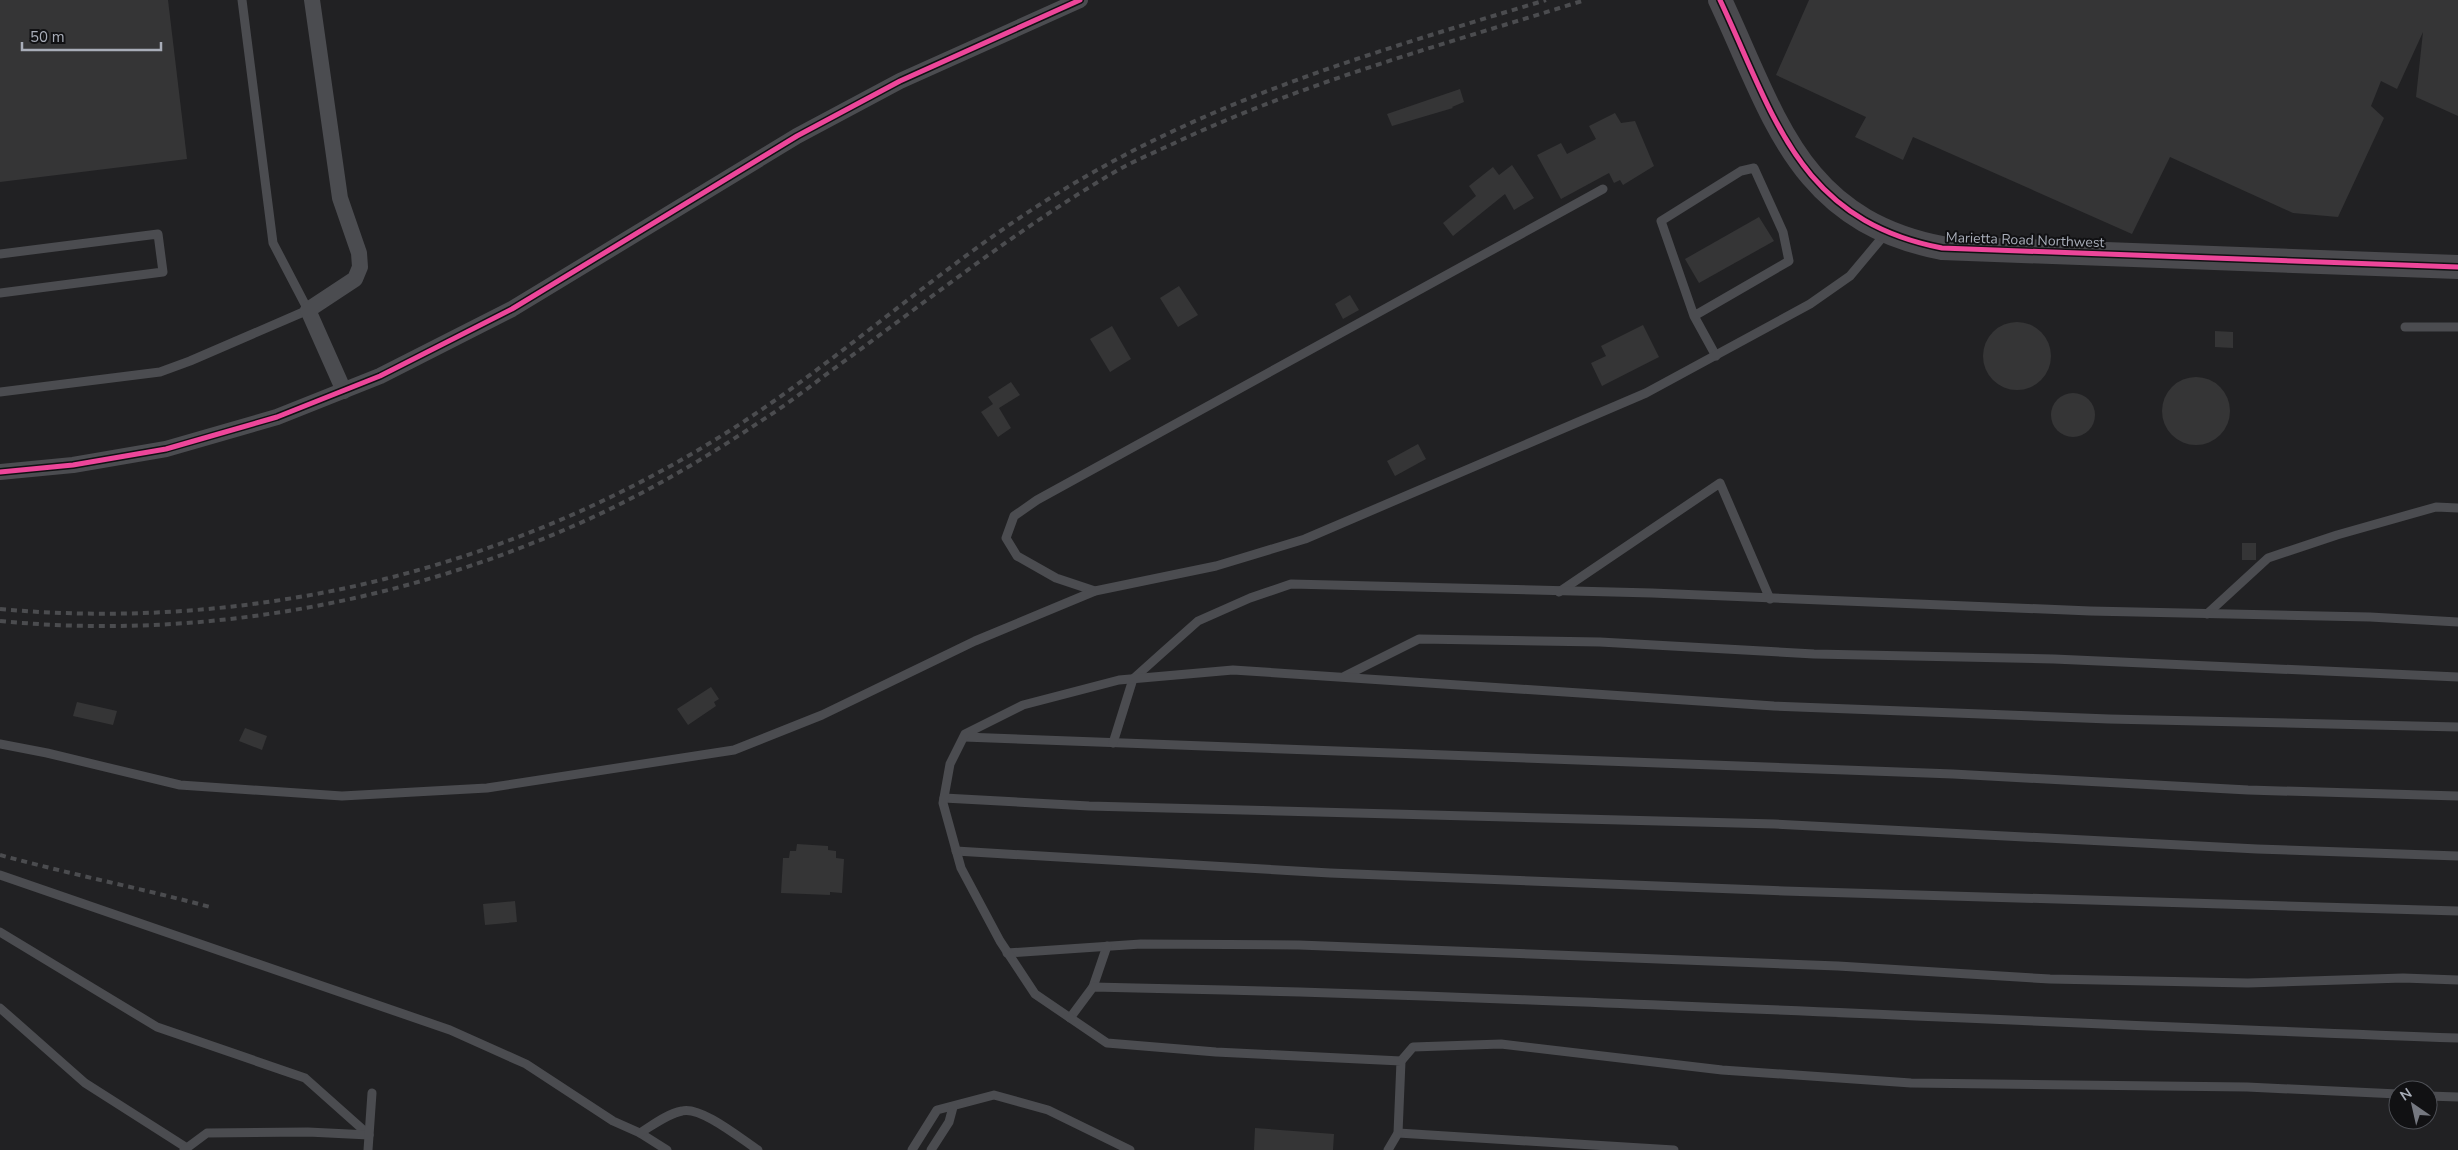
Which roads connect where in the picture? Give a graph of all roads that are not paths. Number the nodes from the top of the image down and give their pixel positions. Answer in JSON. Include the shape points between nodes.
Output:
{"nodes":[{"id":1,"x":242,"y":0,"type":"edge"},
{"id":2,"x":312,"y":0,"type":"edge"},
{"id":3,"x":1080,"y":0,"type":"edge"},
{"id":4,"x":1720,"y":0,"type":"edge"},
{"id":5,"x":1603,"y":190,"type":"dead end"},
{"id":6,"x":1886,"y":233,"type":"junction"},
{"id":7,"x":0,"y":254,"type":"edge"},
{"id":8,"x":2458,"y":267,"type":"edge"},
{"id":9,"x":0,"y":293,"type":"edge"},
{"id":10,"x":308,"y":310,"type":"junction"},
{"id":11,"x":1694,"y":316,"type":"junction"},
{"id":12,"x":2405,"y":326,"type":"dead end"},
{"id":13,"x":2458,"y":327,"type":"edge"},
{"id":14,"x":1716,"y":356,"type":"junction"},
{"id":15,"x":344,"y":391,"type":"junction"},
{"id":16,"x":0,"y":392,"type":"edge"},
{"id":17,"x":0,"y":472,"type":"edge"},
{"id":18,"x":2458,"y":508,"type":"edge"},
{"id":19,"x":1095,"y":591,"type":"junction"},
{"id":20,"x":1558,"y":592,"type":"junction"},
{"id":21,"x":1770,"y":599,"type":"junction"},
{"id":22,"x":2207,"y":614,"type":"junction"},
{"id":23,"x":2458,"y":622,"type":"edge"},
{"id":24,"x":1343,"y":677,"type":"junction"},
{"id":25,"x":2458,"y":677,"type":"edge"},
{"id":26,"x":1133,"y":679,"type":"junction"},
{"id":27,"x":2458,"y":727,"type":"edge"},
{"id":28,"x":964,"y":737,"type":"junction"},
{"id":29,"x":1114,"y":742,"type":"junction"},
{"id":30,"x":0,"y":744,"type":"edge"},
{"id":31,"x":2458,"y":796,"type":"edge"},
{"id":32,"x":944,"y":798,"type":"junction"},
{"id":33,"x":956,"y":851,"type":"junction"},
{"id":34,"x":2458,"y":856,"type":"edge"},
{"id":35,"x":0,"y":875,"type":"edge"},
{"id":36,"x":2458,"y":911,"type":"edge"},
{"id":37,"x":0,"y":932,"type":"edge"},
{"id":38,"x":1107,"y":946,"type":"junction"},
{"id":39,"x":1007,"y":953,"type":"junction"},
{"id":40,"x":2458,"y":980,"type":"edge"},
{"id":41,"x":1093,"y":987,"type":"junction"},
{"id":42,"x":0,"y":1008,"type":"edge"},
{"id":43,"x":1070,"y":1018,"type":"junction"},
{"id":44,"x":2458,"y":1038,"type":"edge"},
{"id":45,"x":1401,"y":1061,"type":"junction"},
{"id":46,"x":372,"y":1093,"type":"dead end"},
{"id":47,"x":2388,"y":1094,"type":"edge"},
{"id":48,"x":2438,"y":1097,"type":"edge"},
{"id":49,"x":2458,"y":1098,"type":"edge"},
{"id":50,"x":953,"y":1106,"type":"junction"},
{"id":51,"x":640,"y":1133,"type":"junction"},
{"id":52,"x":1398,"y":1133,"type":"junction"},
{"id":53,"x":369,"y":1135,"type":"junction"},
{"id":54,"x":185,"y":1149,"type":"edge"},
{"id":55,"x":368,"y":1150,"type":"edge"},
{"id":56,"x":667,"y":1150,"type":"edge"},
{"id":57,"x":758,"y":1150,"type":"edge"},
{"id":58,"x":912,"y":1150,"type":"edge"},
{"id":59,"x":931,"y":1150,"type":"edge"},
{"id":60,"x":1130,"y":1150,"type":"edge"},
{"id":61,"x":1388,"y":1150,"type":"edge"},
{"id":62,"x":1674,"y":1150,"type":"edge"}],
"edges":[{"from":1,"to":10,"type":"lane","via":[[273,243]]},
{"from":2,"to":10,"type":"street","via":[[340,198],[359,253],[360,266],[356,280]]},
{"from":3,"to":15,"type":"street","via":[[900,81],[797,136],[512,310]]},
{"from":4,"to":6,"type":"street","name":"Marietta Road Northwest","via":[[1785,139],[1808,175],[1839,204]]},
{"from":5,"to":19,"type":"lane","via":[[1014,516],[1006,538],[1017,556],[1056,578]]},
{"from":6,"to":8,"type":"street","name":"Marietta Road Northwest","via":[[1942,248]]},
{"from":6,"to":14,"type":"lane","via":[[1850,276],[1810,304]]},
{"from":7,"to":9,"type":"lane","via":[[158,234],[163,272]]},
{"from":10,"to":15,"type":"street"},
{"from":10,"to":16,"type":"lane","via":[[160,372]]},
{"from":11,"to":11,"type":"lane","via":[[1789,261],[1784,232],[1754,168],[1741,171],[1661,221]]},
{"from":11,"to":14,"type":"lane"},
{"from":12,"to":13,"type":"lane"},
{"from":14,"to":19,"type":"lane","via":[[1646,393],[1305,539],[1216,566]]},
{"from":15,"to":17,"type":"street","via":[[277,418],[166,449],[73,465]]},
{"from":18,"to":22,"type":"lane","via":[[2436,507],[2268,558]]},
{"from":19,"to":30,"type":"lane","via":[[974,641],[822,715],[734,750],[488,788],[342,796],[180,784]]},
{"from":20,"to":21,"type":"lane"},
{"from":20,"to":21,"type":"lane","via":[[1720,483]]},
{"from":20,"to":26,"type":"lane","via":[[1292,584],[1198,621]]},
{"from":21,"to":22,"type":"lane"},
{"from":22,"to":23,"type":"lane"},
{"from":24,"to":25,"type":"lane","via":[[1419,639],[1600,642],[1814,654],[2054,659]]},
{"from":24,"to":26,"type":"lane","via":[[1233,670]]},
{"from":24,"to":27,"type":"lane","via":[[1774,706],[2110,719]]},
{"from":26,"to":28,"type":"lane","via":[[1023,706]]},
{"from":26,"to":29,"type":"lane"},
{"from":28,"to":29,"type":"lane"},
{"from":28,"to":32,"type":"lane","via":[[950,764]]},
{"from":29,"to":31,"type":"lane"},
{"from":32,"to":33,"type":"lane"},
{"from":32,"to":34,"type":"lane","via":[[1089,806],[1775,824]]},
{"from":33,"to":36,"type":"lane","via":[[1330,873]]},
{"from":33,"to":39,"type":"lane","via":[[961,868]]},
{"from":35,"to":51,"type":"lane","via":[[450,1030],[526,1064],[613,1121]]},
{"from":37,"to":53,"type":"lane","via":[[157,1027],[305,1078]]},
{"from":38,"to":39,"type":"lane"},
{"from":38,"to":40,"type":"lane","via":[[1299,945],[1838,966],[2050,979],[2248,982],[2403,978]]},
{"from":38,"to":41,"type":"lane"},
{"from":39,"to":43,"type":"lane","via":[[1035,994]]},
{"from":41,"to":43,"type":"lane"},
{"from":41,"to":44,"type":"lane","via":[[1572,1002]]},
{"from":42,"to":54,"type":"lane","via":[[86,1082]]},
{"from":43,"to":45,"type":"lane","via":[[1107,1044]]},
{"from":45,"to":47,"type":"lane","via":[[1414,1047],[1501,1044],[1722,1070],[1911,1083],[2247,1087]]},
{"from":45,"to":52,"type":"lane"},
{"from":46,"to":53,"type":"lane"},
{"from":48,"to":49,"type":"lane"},
{"from":50,"to":58,"type":"lane","via":[[936,1110]]},
{"from":50,"to":59,"type":"lane","via":[[948,1122]]},
{"from":50,"to":60,"type":"lane","via":[[994,1095],[1048,1110]]},
{"from":51,"to":56,"type":"lane"},
{"from":51,"to":57,"type":"lane","via":[[684,1110],[703,1114]]},
{"from":52,"to":61,"type":"lane"},
{"from":52,"to":62,"type":"lane"},
{"from":53,"to":54,"type":"lane","via":[[207,1133]]},
{"from":53,"to":55,"type":"lane"}]}
